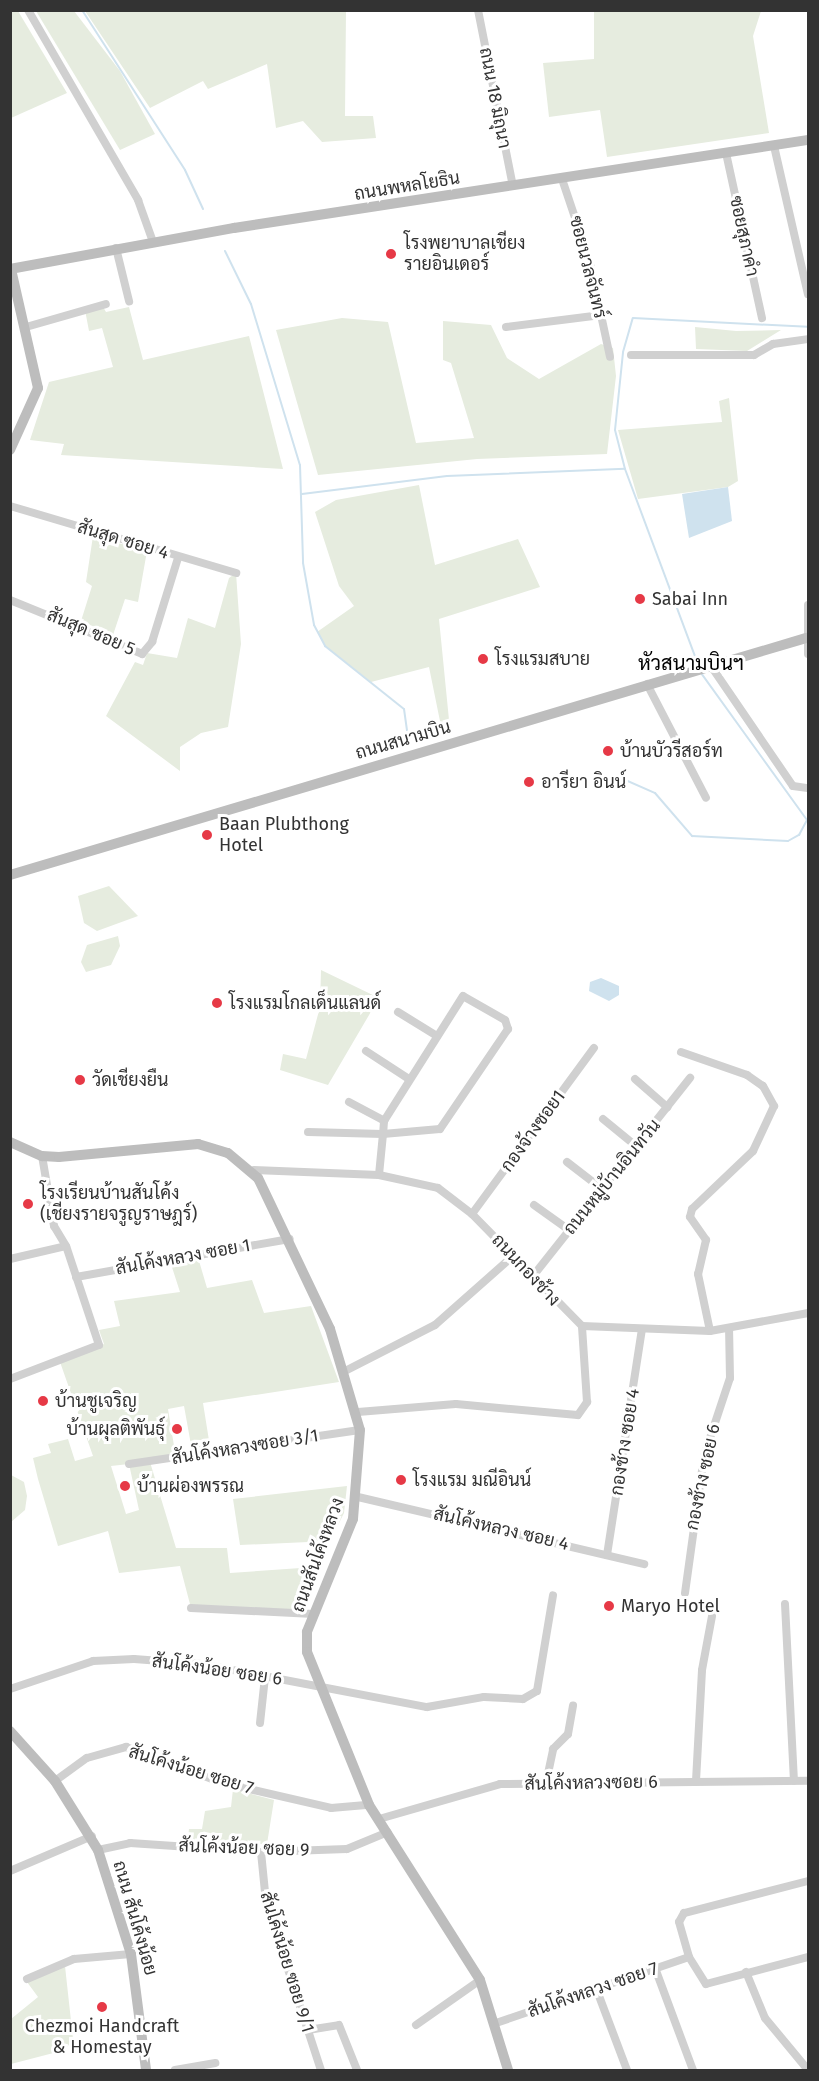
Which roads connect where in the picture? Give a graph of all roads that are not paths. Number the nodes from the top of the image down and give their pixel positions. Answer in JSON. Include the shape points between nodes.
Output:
{"nodes":[{"id":1,"x":28,"y":10,"type":"edge"},
{"id":2,"x":478,"y":10,"type":"edge"},
{"id":3,"x":808,"y":140,"type":"edge"},
{"id":4,"x":774,"y":146,"type":"junction"},
{"id":5,"x":726,"y":153,"type":"junction"},
{"id":6,"x":562,"y":179,"type":"junction"},
{"id":7,"x":513,"y":186,"type":"junction"},
{"id":8,"x":153,"y":242,"type":"junction"},
{"id":9,"x":116,"y":248,"type":"junction"},
{"id":10,"x":11,"y":269,"type":"edge"},
{"id":11,"x":808,"y":294,"type":"edge"},
{"id":12,"x":129,"y":301,"type":"dead end"},
{"id":13,"x":106,"y":304,"type":"dead end"},
{"id":14,"x":601,"y":315,"type":"junction"},
{"id":15,"x":762,"y":318,"type":"dead end"},
{"id":16,"x":26,"y":327,"type":"junction"},
{"id":17,"x":507,"y":327,"type":"dead end"},
{"id":18,"x":808,"y":339,"type":"edge"},
{"id":19,"x":631,"y":355,"type":"dead end"},
{"id":20,"x":610,"y":357,"type":"dead end"},
{"id":21,"x":10,"y":450,"type":"edge"},
{"id":22,"x":10,"y":506,"type":"edge"},
{"id":23,"x":178,"y":558,"type":"junction"},
{"id":24,"x":236,"y":573,"type":"dead end"},
{"id":25,"x":10,"y":600,"type":"edge"},
{"id":26,"x":808,"y":605,"type":"edge"},
{"id":27,"x":806,"y":638,"type":"junction"},
{"id":28,"x":808,"y":654,"type":"edge"},
{"id":29,"x":711,"y":666,"type":"junction"},
{"id":30,"x":647,"y":684,"type":"junction"},
{"id":31,"x":808,"y":788,"type":"edge"},
{"id":32,"x":705,"y":798,"type":"dead end"},
{"id":33,"x":10,"y":875,"type":"edge"},
{"id":34,"x":398,"y":1012,"type":"dead end"},
{"id":35,"x":437,"y":1036,"type":"junction"},
{"id":36,"x":594,"y":1048,"type":"dead end"},
{"id":37,"x":366,"y":1051,"type":"dead end"},
{"id":38,"x":681,"y":1052,"type":"dead end"},
{"id":39,"x":690,"y":1078,"type":"dead end"},
{"id":40,"x":409,"y":1079,"type":"junction"},
{"id":41,"x":635,"y":1079,"type":"dead end"},
{"id":42,"x":349,"y":1102,"type":"dead end"},
{"id":43,"x":667,"y":1107,"type":"junction"},
{"id":44,"x":603,"y":1119,"type":"dead end"},
{"id":45,"x":384,"y":1121,"type":"junction"},
{"id":46,"x":309,"y":1132,"type":"dead end"},
{"id":47,"x":383,"y":1134,"type":"junction"},
{"id":48,"x":10,"y":1143,"type":"edge"},
{"id":49,"x":636,"y":1146,"type":"junction"},
{"id":50,"x":42,"y":1156,"type":"junction"},
{"id":51,"x":567,"y":1162,"type":"dead end"},
{"id":52,"x":254,"y":1170,"type":"junction"},
{"id":53,"x":379,"y":1175,"type":"junction"},
{"id":54,"x":602,"y":1190,"type":"junction"},
{"id":55,"x":534,"y":1205,"type":"dead end"},
{"id":56,"x":472,"y":1214,"type":"junction"},
{"id":57,"x":569,"y":1230,"type":"junction"},
{"id":58,"x":290,"y":1239,"type":"junction"},
{"id":59,"x":66,"y":1246,"type":"junction"},
{"id":60,"x":514,"y":1256,"type":"junction"},
{"id":61,"x":10,"y":1259,"type":"edge"},
{"id":62,"x":533,"y":1276,"type":"junction"},
{"id":63,"x":76,"y":1277,"type":"junction"},
{"id":64,"x":808,"y":1313,"type":"edge"},
{"id":65,"x":582,"y":1326,"type":"junction"},
{"id":66,"x":729,"y":1328,"type":"junction"},
{"id":67,"x":642,"y":1330,"type":"junction"},
{"id":68,"x":710,"y":1331,"type":"junction"},
{"id":69,"x":347,"y":1370,"type":"junction"},
{"id":70,"x":10,"y":1379,"type":"edge"},
{"id":71,"x":358,"y":1412,"type":"junction"},
{"id":72,"x":360,"y":1430,"type":"junction"},
{"id":73,"x":129,"y":1464,"type":"dead end"},
{"id":74,"x":358,"y":1497,"type":"junction"},
{"id":75,"x":607,"y":1555,"type":"junction"},
{"id":76,"x":644,"y":1564,"type":"dead end"},
{"id":77,"x":686,"y":1593,"type":"dead end"},
{"id":78,"x":553,"y":1595,"type":"dead end"},
{"id":79,"x":785,"y":1604,"type":"dead end"},
{"id":80,"x":191,"y":1608,"type":"dead end"},
{"id":81,"x":314,"y":1614,"type":"junction"},
{"id":82,"x":712,"y":1616,"type":"dead end"},
{"id":83,"x":265,"y":1677,"type":"junction"},
{"id":84,"x":320,"y":1684,"type":"junction"},
{"id":85,"x":10,"y":1689,"type":"edge"},
{"id":86,"x":573,"y":1705,"type":"dead end"},
{"id":87,"x":260,"y":1723,"type":"dead end"},
{"id":88,"x":10,"y":1731,"type":"edge"},
{"id":89,"x":55,"y":1781,"type":"junction"},
{"id":90,"x":696,"y":1781,"type":"junction"},
{"id":91,"x":794,"y":1781,"type":"junction"},
{"id":92,"x":808,"y":1781,"type":"edge"},
{"id":93,"x":546,"y":1783,"type":"junction"},
{"id":94,"x":369,"y":1805,"type":"junction"},
{"id":95,"x":379,"y":1819,"type":"junction"},
{"id":96,"x":388,"y":1832,"type":"junction"},
{"id":97,"x":92,"y":1836,"type":"junction"},
{"id":98,"x":98,"y":1850,"type":"junction"},
{"id":99,"x":261,"y":1852,"type":"junction"},
{"id":100,"x":10,"y":1871,"type":"edge"},
{"id":101,"x":808,"y":1881,"type":"edge"},
{"id":102,"x":131,"y":1954,"type":"junction"},
{"id":103,"x":808,"y":1956,"type":"edge"},
{"id":104,"x":689,"y":1957,"type":"junction"},
{"id":105,"x":655,"y":1968,"type":"junction"},
{"id":106,"x":746,"y":1972,"type":"junction"},
{"id":107,"x":27,"y":1979,"type":"dead end"},
{"id":108,"x":480,"y":1980,"type":"junction"},
{"id":109,"x":596,"y":1988,"type":"junction"},
{"id":110,"x":496,"y":2023,"type":"junction"},
{"id":111,"x":416,"y":2025,"type":"dead end"},
{"id":112,"x":308,"y":2030,"type":"junction"},
{"id":113,"x":215,"y":2063,"type":"dead end"},
{"id":114,"x":146,"y":2070,"type":"edge"},
{"id":115,"x":176,"y":2070,"type":"edge"},
{"id":116,"x":321,"y":2070,"type":"edge"},
{"id":117,"x":357,"y":2070,"type":"edge"},
{"id":118,"x":508,"y":2070,"type":"edge"},
{"id":119,"x":627,"y":2070,"type":"edge"},
{"id":120,"x":693,"y":2070,"type":"edge"},
{"id":121,"x":808,"y":2070,"type":"edge"}],
"edges":[{"from":1,"to":8,"type":"street","via":[[138,200]]},
{"from":2,"to":7,"type":"street","name":"ถนน 18 มิถุนา"},
{"from":3,"to":4,"type":"street","name":"ถนนพหลโยธิน"},
{"from":4,"to":5,"type":"street","name":"ถนนพหลโยธิน"},
{"from":4,"to":11,"type":"street"},
{"from":5,"to":6,"type":"street","name":"ถนนพหลโยธิน"},
{"from":5,"to":15,"type":"street","name":"ซอยสุภาคำ"},
{"from":6,"to":7,"type":"street","name":"ถนนพหลโยธิน"},
{"from":6,"to":14,"type":"street","name":"ซอยนวลจันทร์","via":[[576,213]]},
{"from":7,"to":8,"type":"street","name":"ถนนพหลโยธิน"},
{"from":8,"to":9,"type":"street","name":"ถนนพหลโยธิน"},
{"from":9,"to":10,"type":"street","name":"ถนนพหลโยธิน"},
{"from":9,"to":12,"type":"street"},
{"from":10,"to":16,"type":"street"},
{"from":13,"to":16,"type":"street"},
{"from":14,"to":17,"type":"street"},
{"from":14,"to":20,"type":"street","name":"ซอยนวลจันทร์"},
{"from":16,"to":21,"type":"street","via":[[38,388]]},
{"from":18,"to":19,"type":"street","via":[[773,344],[754,355]]},
{"from":22,"to":23,"type":"street","name":"สันสุด ซอย 4"},
{"from":23,"to":24,"type":"street","name":"สันสุด ซอย 4"},
{"from":23,"to":25,"type":"street","name":"สันสุด ซอย 5","via":[[152,642],[142,654]]},
{"from":26,"to":27,"type":"street"},
{"from":27,"to":28,"type":"street"},
{"from":27,"to":29,"type":"street","name":"ถนนสนามบิน"},
{"from":29,"to":30,"type":"street","name":"ถนนสนามบิน"},
{"from":29,"to":31,"type":"street","via":[[793,786]]},
{"from":30,"to":32,"type":"street"},
{"from":30,"to":33,"type":"street","name":"ถนนสนามบิน"},
{"from":34,"to":35,"type":"street"},
{"from":35,"to":40,"type":"street"},
{"from":35,"to":47,"type":"street","via":[[463,996],[508,1025],[440,1130]]},
{"from":36,"to":56,"type":"street","name":"กองจ้างซอย1"},
{"from":37,"to":40,"type":"street"},
{"from":38,"to":68,"type":"street","via":[[747,1075],[763,1086],[774,1106],[753,1151],[692,1209],[690,1217],[706,1240],[698,1274]]},
{"from":39,"to":43,"type":"street","name":"ถนนหมู่บ้านอินทวัน"},
{"from":40,"to":45,"type":"street"},
{"from":41,"to":43,"type":"street"},
{"from":42,"to":45,"type":"street"},
{"from":43,"to":49,"type":"street","name":"ถนนหมู่บ้านอินทวัน"},
{"from":44,"to":49,"type":"street"},
{"from":45,"to":47,"type":"street"},
{"from":46,"to":47,"type":"street"},
{"from":47,"to":53,"type":"street"},
{"from":48,"to":50,"type":"street","name":"ถนนสันโค้งหลวง"},
{"from":49,"to":54,"type":"street","name":"ถนนหมู่บ้านอินทวัน"},
{"from":50,"to":52,"type":"street","name":"ถนนสันโค้งหลวง","via":[[198,1144],[228,1152]]},
{"from":50,"to":59,"type":"street","via":[[54,1226]]},
{"from":51,"to":54,"type":"street"},
{"from":52,"to":53,"type":"street","name":"ถนนกองช้าง"},
{"from":52,"to":58,"type":"street","name":"ถนนสันโค้งหลวง"},
{"from":53,"to":56,"type":"street","name":"ถนนกองช้าง","via":[[438,1188]]},
{"from":54,"to":57,"type":"street","name":"ถนนหมู่บ้านอินทวัน"},
{"from":55,"to":57,"type":"street"},
{"from":56,"to":60,"type":"street","name":"ถนนกองช้าง"},
{"from":57,"to":62,"type":"street","name":"ถนนหมู่บ้านอินทวัน"},
{"from":58,"to":63,"type":"street","name":"สันโค้งหลวง ซอย 1"},
{"from":58,"to":69,"type":"street","name":"ถนนสันโค้งหลวง"},
{"from":59,"to":61,"type":"street"},
{"from":59,"to":63,"type":"street"},
{"from":60,"to":62,"type":"street","name":"ถนนกองช้าง"},
{"from":60,"to":69,"type":"street","via":[[435,1325]]},
{"from":62,"to":65,"type":"street","name":"ถนนกองช้าง"},
{"from":63,"to":70,"type":"street","via":[[99,1345]]},
{"from":64,"to":66,"type":"street"},
{"from":65,"to":67,"type":"street"},
{"from":65,"to":71,"type":"street","via":[[587,1402],[578,1414],[456,1404]]},
{"from":66,"to":68,"type":"street"},
{"from":66,"to":77,"type":"street","name":"กองช้าง ซอย 6","via":[[730,1378],[704,1456]]},
{"from":67,"to":68,"type":"street"},
{"from":67,"to":75,"type":"street","name":"กองช้าง ซอย 4"},
{"from":69,"to":71,"type":"street","name":"ถนนสันโค้งหลวง"},
{"from":71,"to":72,"type":"street","name":"ถนนสันโค้งหลวง"},
{"from":72,"to":73,"type":"street","name":"สันโค้งหลวงซอย 3/1"},
{"from":72,"to":74,"type":"street","name":"ถนนสันโค้งหลวง"},
{"from":74,"to":75,"type":"street","name":"สันโค้งหลวง ซอย 4"},
{"from":74,"to":81,"type":"street","name":"ถนนสันโค้งหลวง"},
{"from":75,"to":76,"type":"street","name":"สันโค้งหลวง ซอย 4"},
{"from":78,"to":84,"type":"street","name":"สันโค้งน้อย ซอย 6","via":[[537,1691],[523,1699],[484,1697],[427,1707]]},
{"from":79,"to":91,"type":"street"},
{"from":80,"to":81,"type":"street"},
{"from":81,"to":84,"type":"street","name":"ถนนสันโค้งหลวง","via":[[307,1652]]},
{"from":82,"to":90,"type":"street"},
{"from":83,"to":84,"type":"street","name":"สันโค้งน้อย ซอย 6"},
{"from":83,"to":85,"type":"street","name":"สันโค้งน้อย ซอย 6","via":[[201,1664],[111,1660]]},
{"from":83,"to":87,"type":"street"},
{"from":84,"to":94,"type":"street","name":"ถนนสันโค้งหลวง"},
{"from":86,"to":93,"type":"street","via":[[568,1734],[553,1749]]},
{"from":88,"to":89,"type":"street","name":"ถนน สันโค้งน้อย"},
{"from":89,"to":94,"type":"street","name":"สันโค้งน้อย ซอย 7","via":[[87,1758],[126,1747],[223,1783],[331,1808]]},
{"from":89,"to":97,"type":"street","name":"ถนน สันโค้งน้อย"},
{"from":90,"to":91,"type":"street","name":"สันโค้งหลวงซอย 6"},
{"from":90,"to":93,"type":"street","name":"สันโค้งหลวงซอย 6"},
{"from":91,"to":92,"type":"street","name":"สันโค้งหลวงซอย 6"},
{"from":93,"to":95,"type":"street","name":"สันโค้งหลวงซอย 6","via":[[500,1784]]},
{"from":94,"to":95,"type":"street","name":"ถนนสันโค้งหลวง"},
{"from":95,"to":96,"type":"street","name":"ถนนสันโค้งหลวง"},
{"from":96,"to":99,"type":"street","name":"สันโค้งน้อย ซอย 9","via":[[347,1849]]},
{"from":96,"to":108,"type":"street","name":"ถนนสันโค้งหลวง"},
{"from":97,"to":98,"type":"street","name":"ถนน สันโค้งน้อย"},
{"from":97,"to":100,"type":"street"},
{"from":98,"to":99,"type":"street","name":"สันโค้งน้อย ซอย 9","via":[[130,1843]]},
{"from":98,"to":102,"type":"street","name":"ถนน สันโค้งน้อย"},
{"from":99,"to":112,"type":"street","name":"สันโค้งน้อย ซอย 9/1","via":[[267,1902]]},
{"from":101,"to":104,"type":"street","via":[[684,1913],[680,1922]]},
{"from":102,"to":107,"type":"street","via":[[74,1959]]},
{"from":102,"to":114,"type":"street","name":"ถนน สันโค้งน้อย"},
{"from":103,"to":106,"type":"street"},
{"from":104,"to":105,"type":"street","name":"สันโค้งหลวง ซอย 7"},
{"from":104,"to":106,"type":"street","via":[[706,1984]]},
{"from":105,"to":109,"type":"street","name":"สันโค้งหลวง ซอย 7"},
{"from":105,"to":120,"type":"street"},
{"from":106,"to":121,"type":"street","via":[[765,2018]]},
{"from":108,"to":110,"type":"street","name":"ถนนสันโค้งหลวง"},
{"from":108,"to":111,"type":"street"},
{"from":109,"to":110,"type":"street","name":"สันโค้งหลวง ซอย 7"},
{"from":109,"to":119,"type":"street"},
{"from":110,"to":118,"type":"street","name":"ถนนสันโค้งหลวง"},
{"from":112,"to":116,"type":"street","name":"สันโค้งน้อย ซอย 9/1"},
{"from":112,"to":117,"type":"street","via":[[339,2025]]},
{"from":113,"to":115,"type":"street"}]}
